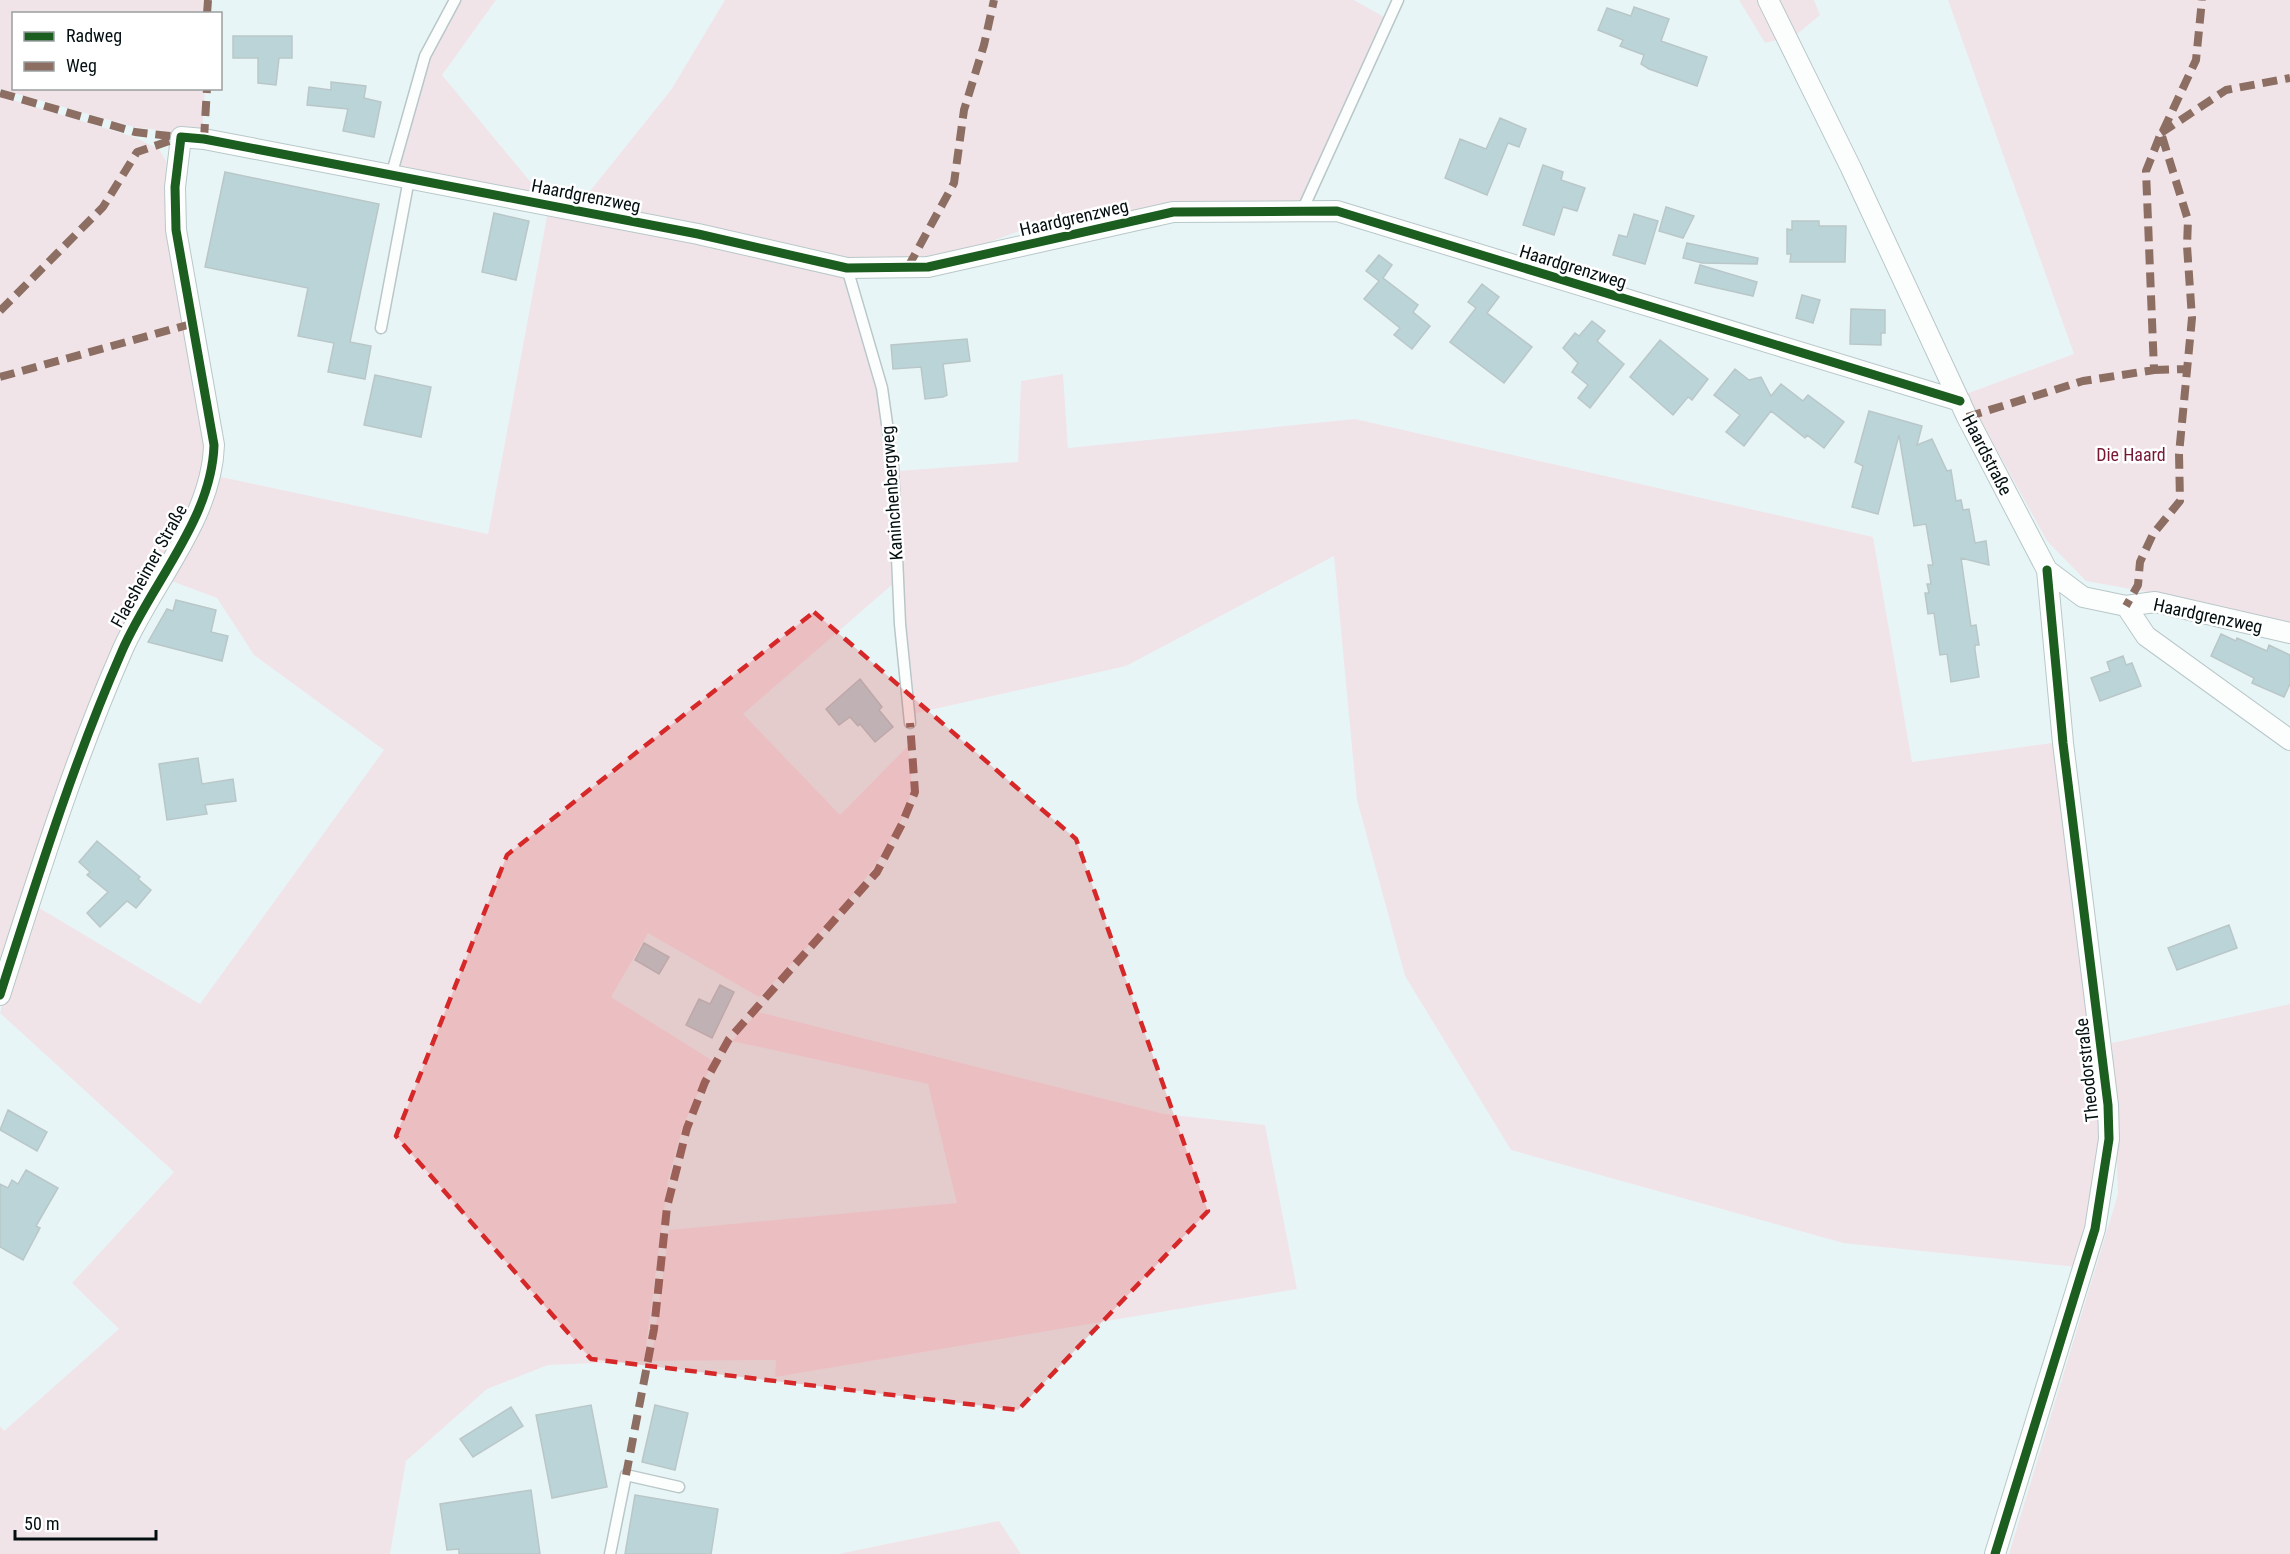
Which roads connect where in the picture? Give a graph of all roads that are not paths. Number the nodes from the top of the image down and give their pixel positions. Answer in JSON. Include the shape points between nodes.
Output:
{"nodes":[{"id":1,"x":454,"y":0,"type":"edge"},
{"id":2,"x":1398,"y":0,"type":"edge"},
{"id":3,"x":1768,"y":0,"type":"edge"},
{"id":4,"x":181,"y":137,"type":"joint"},
{"id":5,"x":400,"y":178,"type":"junction"},
{"id":6,"x":1302,"y":211,"type":"junction"},
{"id":7,"x":848,"y":268,"type":"junction"},
{"id":8,"x":381,"y":328,"type":"dead end"},
{"id":9,"x":1960,"y":401,"type":"junction"},
{"id":10,"x":2047,"y":570,"type":"junction"},
{"id":11,"x":2126,"y":606,"type":"junction"},
{"id":12,"x":2290,"y":633,"type":"edge"},
{"id":13,"x":910,"y":723,"type":"dead end"},
{"id":14,"x":2290,"y":740,"type":"edge"},
{"id":15,"x":0,"y":994,"type":"edge"},
{"id":16,"x":680,"y":1487,"type":"dead end"},
{"id":17,"x":610,"y":1554,"type":"edge"},
{"id":18,"x":1995,"y":1554,"type":"edge"}],
"edges":[{"from":1,"to":5,"type":"lane","via":[[425,56]]},
{"from":2,"to":6,"type":"lane"},
{"from":3,"to":9,"type":"street","name":"Haardstraße"},
{"from":4,"to":5,"type":"street","name":"Haardgrenzweg"},
{"from":4,"to":15,"type":"street","name":"Flaesheimer Straße","via":[[175,187],[176,230],[214,445],[213,469],[201,505],[123,648],[66,790]]},
{"from":5,"to":7,"type":"street","name":"Haardgrenzweg","via":[[698,234]]},
{"from":5,"to":8,"type":"lane"},
{"from":6,"to":7,"type":"street","name":"Haardgrenzweg","via":[[1173,212],[928,267]]},
{"from":6,"to":9,"type":"street","name":"Haardgrenzweg","via":[[1338,211]]},
{"from":7,"to":13,"type":"lane","name":"Kaninchenbergweg","via":[[882,388],[893,467],[900,624]]},
{"from":9,"to":10,"type":"street","name":"Haardstraße"},
{"from":10,"to":11,"type":"street","name":"Haardstraße","via":[[2083,597]]},
{"from":10,"to":18,"type":"street","name":"Theodorstraße","via":[[2109,1139],[2096,1229]]},
{"from":11,"to":12,"type":"street","name":"Haardgrenzweg","via":[[2155,602]]},
{"from":11,"to":14,"type":"street","via":[[2146,636]]},
{"from":16,"to":17,"type":"lane","via":[[626,1476]]}]}
